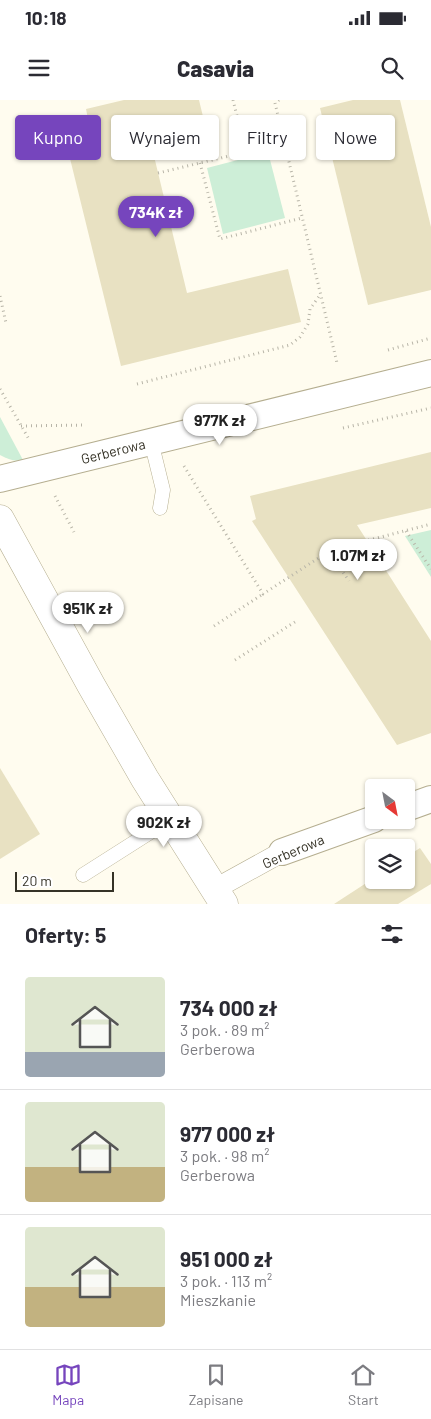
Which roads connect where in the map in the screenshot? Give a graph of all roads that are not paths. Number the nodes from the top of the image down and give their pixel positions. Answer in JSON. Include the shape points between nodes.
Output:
{"nodes":[{"id":1,"x":431,"y":374,"type":"edge"},
{"id":2,"x":151,"y":441,"type":"junction"},
{"id":3,"x":0,"y":480,"type":"edge"},
{"id":4,"x":160,"y":508,"type":"dead end"},
{"id":5,"x":0,"y":519,"type":"edge"},
{"id":6,"x":431,"y":799,"type":"edge"},
{"id":7,"x":415,"y":805,"type":"edge"},
{"id":8,"x":171,"y":820,"type":"junction"},
{"id":9,"x":365,"y":823,"type":"edge"},
{"id":10,"x":282,"y":852,"type":"joint"},
{"id":11,"x":83,"y":875,"type":"dead end"},
{"id":12,"x":219,"y":897,"type":"edge"}],
"edges":[{"from":1,"to":2,"type":"street","name":"Gerberowa"},
{"from":2,"to":3,"type":"street","name":"Gerberowa"},
{"from":2,"to":4,"type":"lane","via":[[163,490]]},
{"from":5,"to":8,"type":"street","via":[[91,685]]},
{"from":6,"to":7,"type":"street"},
{"from":8,"to":11,"type":"lane"},
{"from":8,"to":12,"type":"street"},
{"from":9,"to":10,"type":"street","name":"Gerberowa"},
{"from":10,"to":12,"type":"street","name":"Gerberowa"}]}
